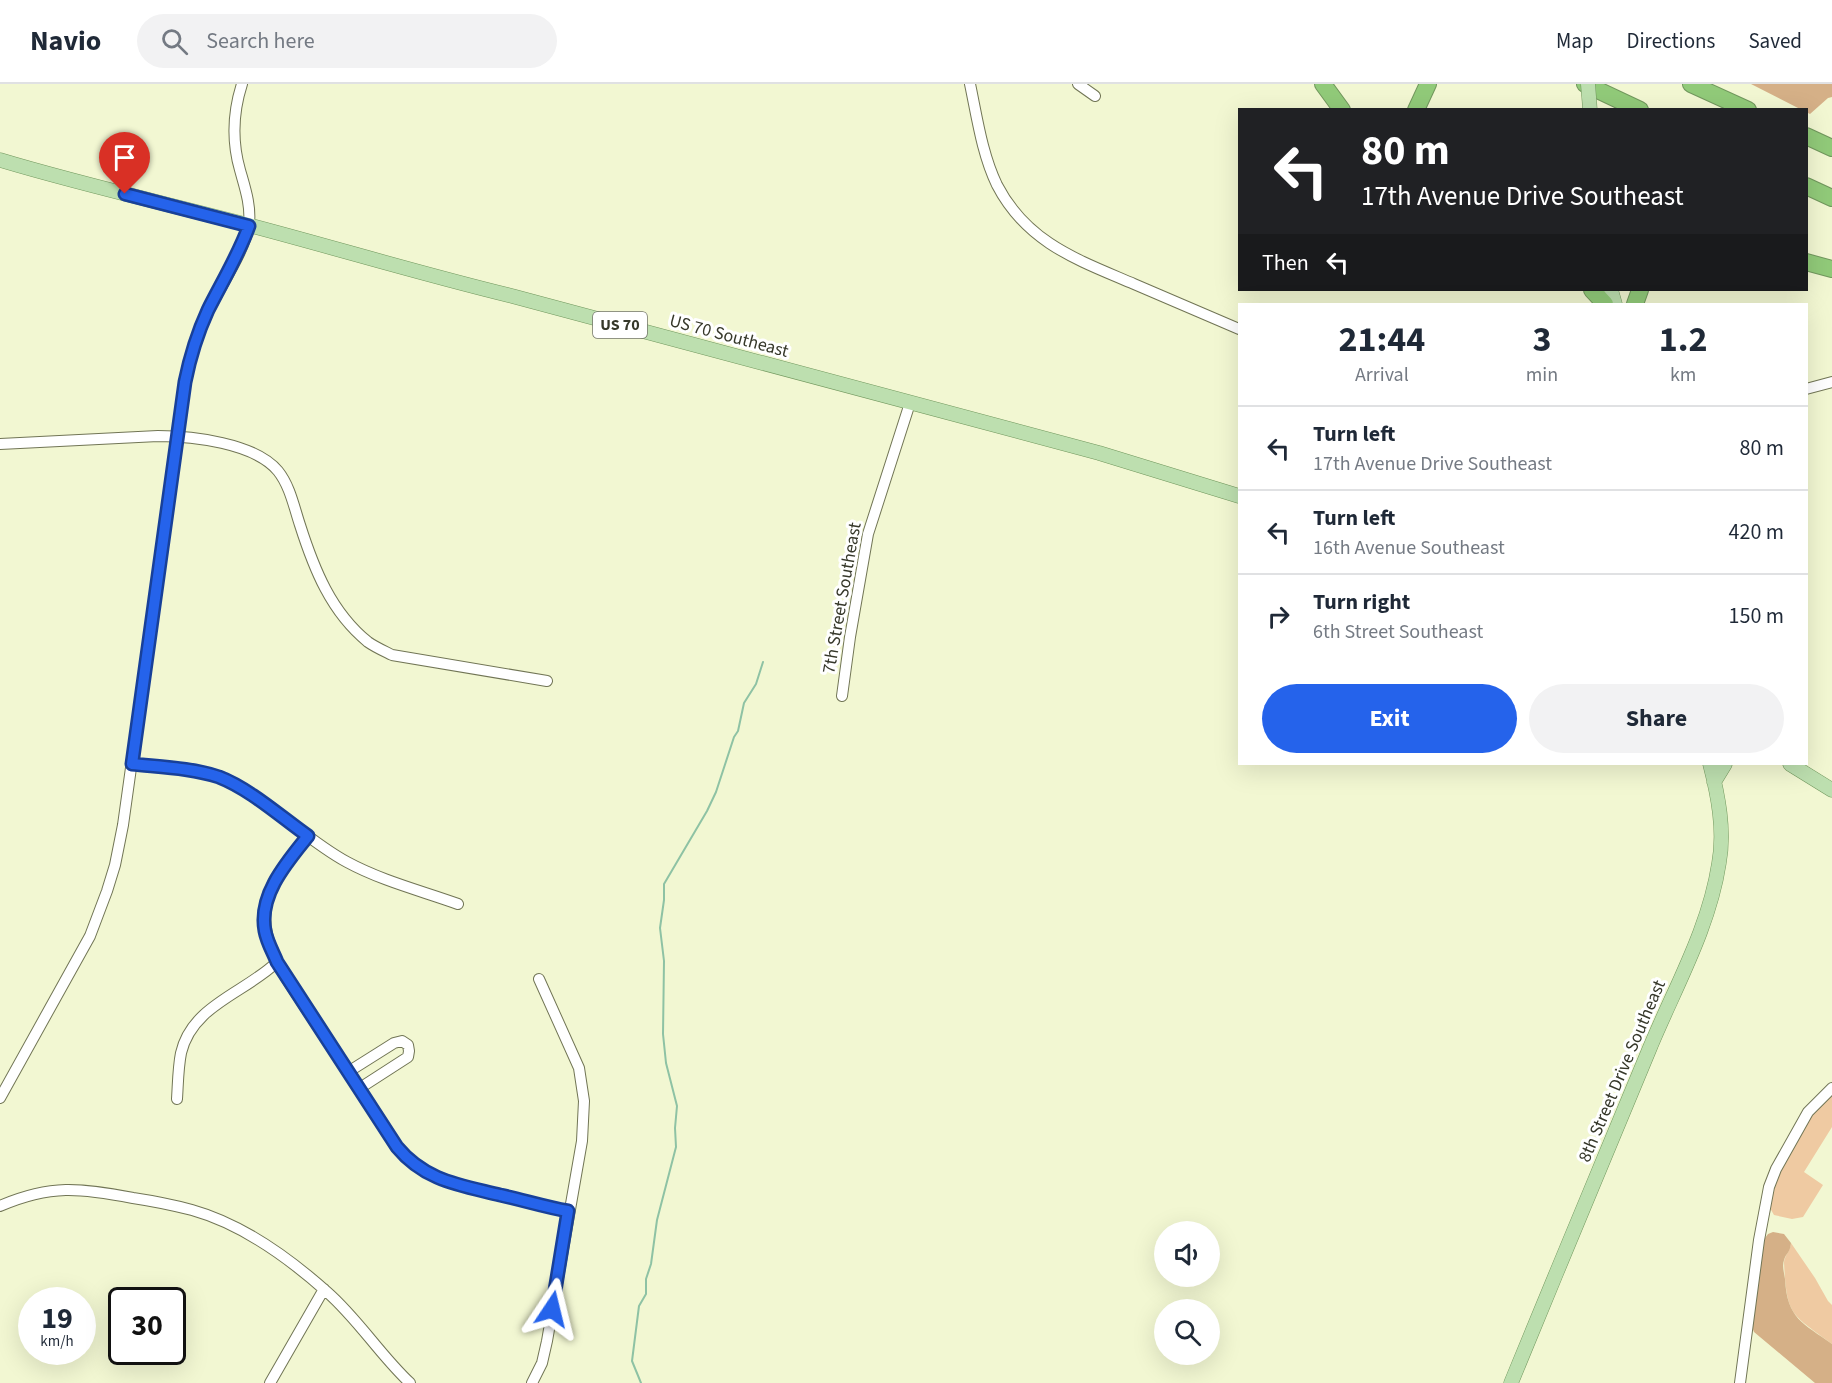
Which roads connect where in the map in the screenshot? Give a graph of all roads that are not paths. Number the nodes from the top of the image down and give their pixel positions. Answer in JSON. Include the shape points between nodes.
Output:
{"nodes":[{"id":1,"x":242,"y":84,"type":"edge"},
{"id":2,"x":970,"y":84,"type":"edge"},
{"id":3,"x":1078,"y":84,"type":"edge"},
{"id":4,"x":1323,"y":84,"type":"edge"},
{"id":5,"x":1428,"y":84,"type":"edge"},
{"id":6,"x":1587,"y":84,"type":"edge"},
{"id":7,"x":1691,"y":84,"type":"edge"},
{"id":8,"x":1095,"y":96,"type":"dead end"},
{"id":9,"x":1341,"y":108,"type":"edge"},
{"id":10,"x":1417,"y":108,"type":"edge"},
{"id":11,"x":1590,"y":108,"type":"edge"},
{"id":12,"x":1636,"y":108,"type":"edge"},
{"id":13,"x":1744,"y":108,"type":"edge"},
{"id":14,"x":1808,"y":137,"type":"edge"},
{"id":15,"x":1832,"y":148,"type":"edge"},
{"id":16,"x":0,"y":160,"type":"edge"},
{"id":17,"x":1808,"y":187,"type":"edge"},
{"id":18,"x":1832,"y":198,"type":"edge"},
{"id":19,"x":249,"y":226,"type":"junction"},
{"id":20,"x":1808,"y":263,"type":"edge"},
{"id":21,"x":1832,"y":269,"type":"edge"},
{"id":22,"x":1593,"y":291,"type":"edge"},
{"id":23,"x":1604,"y":303,"type":"edge"},
{"id":24,"x":1238,"y":329,"type":"edge"},
{"id":25,"x":1832,"y":382,"type":"edge"},
{"id":26,"x":1808,"y":388,"type":"edge"},
{"id":27,"x":910,"y":403,"type":"junction"},
{"id":28,"x":176,"y":436,"type":"junction"},
{"id":29,"x":0,"y":444,"type":"edge"},
{"id":30,"x":1238,"y":496,"type":"edge"},
{"id":31,"x":547,"y":681,"type":"dead end"},
{"id":32,"x":843,"y":696,"type":"dead end"},
{"id":33,"x":132,"y":764,"type":"junction"},
{"id":34,"x":1710,"y":765,"type":"edge"},
{"id":35,"x":1724,"y":765,"type":"edge"},
{"id":36,"x":1792,"y":765,"type":"edge"},
{"id":37,"x":1714,"y":782,"type":"junction"},
{"id":38,"x":1832,"y":790,"type":"edge"},
{"id":39,"x":308,"y":836,"type":"junction"},
{"id":40,"x":458,"y":904,"type":"dead end"},
{"id":41,"x":277,"y":962,"type":"junction"},
{"id":42,"x":539,"y":979,"type":"dead end"},
{"id":43,"x":348,"y":1072,"type":"junction"},
{"id":44,"x":360,"y":1088,"type":"junction"},
{"id":45,"x":1832,"y":1088,"type":"edge"},
{"id":46,"x":0,"y":1098,"type":"edge"},
{"id":47,"x":177,"y":1099,"type":"dead end"},
{"id":48,"x":0,"y":1206,"type":"edge"},
{"id":49,"x":568,"y":1211,"type":"junction"},
{"id":50,"x":324,"y":1289,"type":"junction"},
{"id":51,"x":270,"y":1383,"type":"edge"},
{"id":52,"x":410,"y":1383,"type":"edge"},
{"id":53,"x":532,"y":1383,"type":"edge"},
{"id":54,"x":1511,"y":1383,"type":"edge"},
{"id":55,"x":1740,"y":1383,"type":"edge"}],
"edges":[{"from":1,"to":19,"type":"street","via":[[234,140],[248,198]]},
{"from":2,"to":24,"type":"street","via":[[996,183],[1035,234],[1070,256]]},
{"from":3,"to":8,"type":"street"},
{"from":4,"to":9,"type":"highway"},
{"from":5,"to":10,"type":"highway"},
{"from":6,"to":11,"type":"main road","bridge":true},
{"from":6,"to":12,"type":"highway"},
{"from":7,"to":13,"type":"highway"},
{"from":14,"to":15,"type":"highway"},
{"from":16,"to":19,"type":"main road","name":"US 70 Southeast","number":"US 70"},
{"from":17,"to":18,"type":"highway"},
{"from":19,"to":27,"type":"main road","name":"US 70 Southeast","number":"US 70"},
{"from":19,"to":28,"type":"street","via":[[195,343]]},
{"from":20,"to":21,"type":"highway"},
{"from":22,"to":23,"type":"highway"},
{"from":25,"to":26,"type":"street"},
{"from":27,"to":30,"type":"main road","name":"US 70 Southeast","number":"US 70","via":[[1128,461]]},
{"from":27,"to":32,"type":"street","name":"7th Street Southeast","via":[[868,534]]},
{"from":28,"to":29,"type":"street"},
{"from":28,"to":31,"type":"street","via":[[239,446],[277,469],[288,485],[321,582],[352,627],[369,643],[392,655]]},
{"from":28,"to":33,"type":"street"},
{"from":33,"to":39,"type":"street","via":[[220,778]]},
{"from":33,"to":46,"type":"street","via":[[115,865],[100,910],[70,974]]},
{"from":34,"to":37,"type":"main road","name":"8th Street Drive Southeast"},
{"from":35,"to":37,"type":"main road"},
{"from":36,"to":38,"type":"main road"},
{"from":37,"to":54,"type":"main road","name":"8th Street Drive Southeast","via":[[1721,823],[1719,862],[1702,927]]},
{"from":39,"to":40,"type":"street","via":[[348,863]]},
{"from":39,"to":41,"type":"street","via":[[282,871],[266,905],[265,931]]},
{"from":41,"to":43,"type":"street"},
{"from":41,"to":47,"type":"street","via":[[207,1011],[190,1029],[181,1053]]},
{"from":42,"to":49,"type":"street","via":[[579,1068],[583,1091],[582,1141]]},
{"from":43,"to":44,"type":"street"},
{"from":43,"to":44,"type":"street","via":[[394,1042],[408,1045],[408,1057]]},
{"from":44,"to":49,"type":"street","via":[[397,1147],[421,1169],[457,1185]]},
{"from":45,"to":55,"type":"street","via":[[1808,1112],[1769,1187]]},
{"from":48,"to":50,"type":"street","via":[[41,1192],[72,1188],[191,1210],[256,1239]]},
{"from":49,"to":53,"type":"street","via":[[547,1341]]},
{"from":50,"to":51,"type":"street"},
{"from":50,"to":52,"type":"street"}]}
